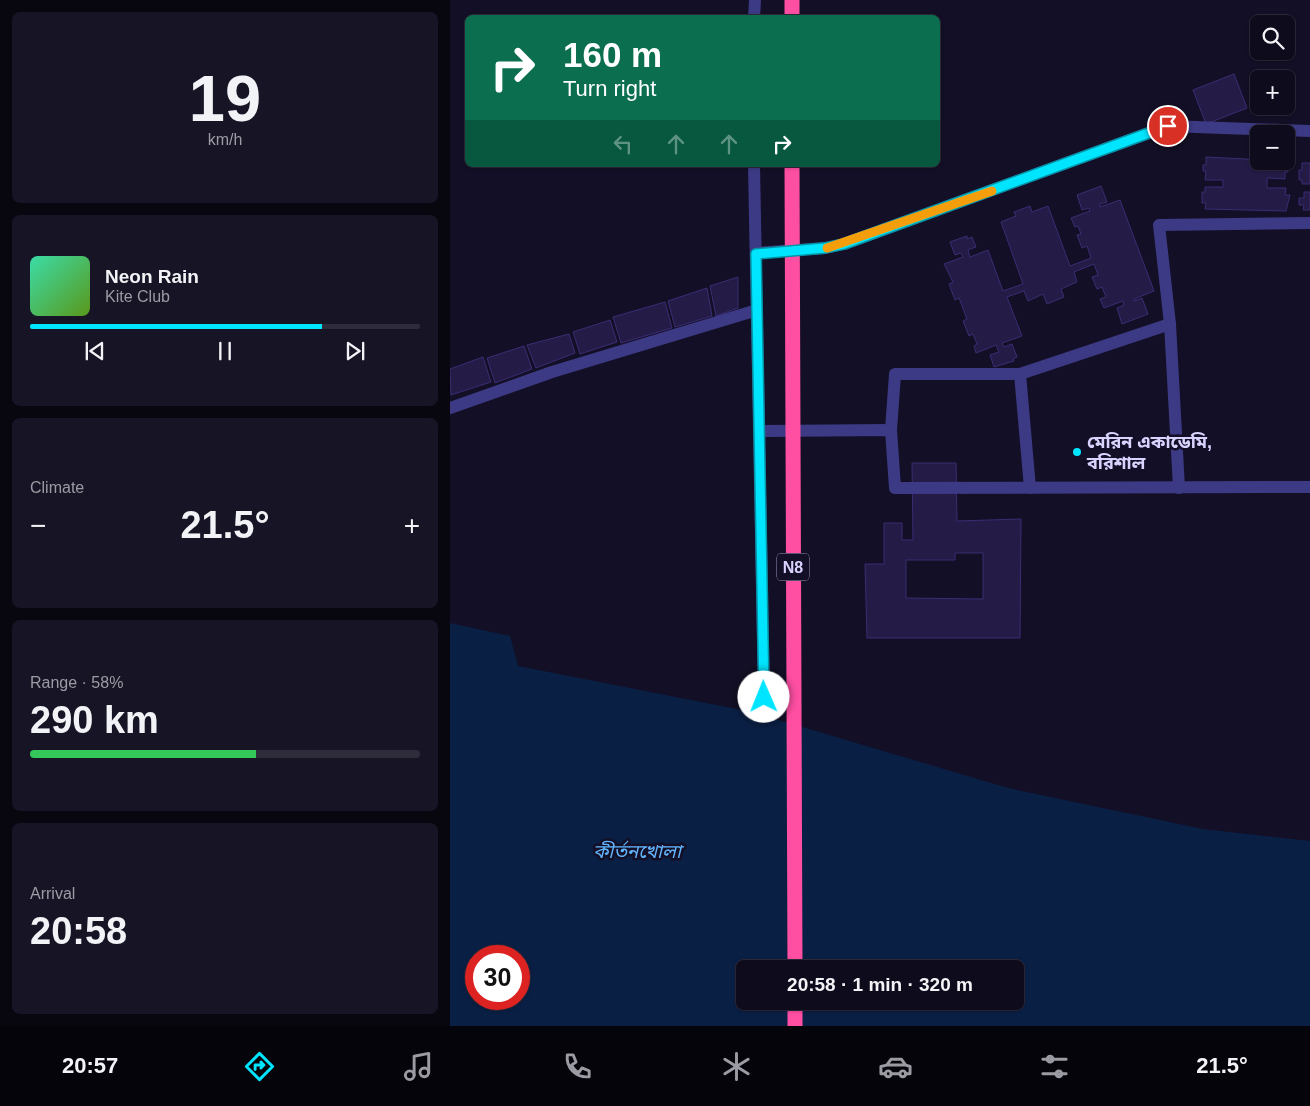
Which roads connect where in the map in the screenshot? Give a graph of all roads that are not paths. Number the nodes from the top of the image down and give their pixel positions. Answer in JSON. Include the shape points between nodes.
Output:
{"nodes":[{"id":1,"x":755,"y":0,"type":"edge"},
{"id":2,"x":792,"y":0,"type":"edge"},
{"id":3,"x":754,"y":15,"type":"edge"},
{"id":4,"x":792,"y":15,"type":"edge"},
{"id":5,"x":1310,"y":131,"type":"edge"},
{"id":6,"x":754,"y":167,"type":"edge"},
{"id":7,"x":792,"y":167,"type":"edge"},
{"id":8,"x":1310,"y":223,"type":"edge"},
{"id":9,"x":756,"y":254,"type":"junction"},
{"id":10,"x":757,"y":310,"type":"junction"},
{"id":11,"x":1170,"y":324,"type":"junction"},
{"id":12,"x":1020,"y":374,"type":"junction"},
{"id":13,"x":450,"y":408,"type":"edge"},
{"id":14,"x":891,"y":430,"type":"junction"},
{"id":15,"x":759,"y":431,"type":"junction"},
{"id":16,"x":1310,"y":487,"type":"edge"},
{"id":17,"x":1030,"y":488,"type":"junction"},
{"id":18,"x":1179,"y":488,"type":"junction"},
{"id":19,"x":764,"y":697,"type":"dead end"},
{"id":20,"x":795,"y":960,"type":"edge"},
{"id":21,"x":795,"y":1010,"type":"edge"},
{"id":22,"x":795,"y":1026,"type":"edge"}],
"edges":[{"from":1,"to":3,"type":"street"},
{"from":2,"to":4,"type":"highway"},
{"from":5,"to":9,"type":"street","via":[[1168,126],[844,244]]},
{"from":6,"to":9,"type":"street"},
{"from":7,"to":20,"type":"highway","number":"N8","bridge":true},
{"from":8,"to":11,"type":"street","via":[[1159,225]]},
{"from":9,"to":10,"type":"street"},
{"from":10,"to":13,"type":"street","via":[[552,372]]},
{"from":10,"to":15,"type":"street"},
{"from":11,"to":12,"type":"street"},
{"from":11,"to":18,"type":"street"},
{"from":12,"to":14,"type":"street","via":[[895,374]]},
{"from":12,"to":17,"type":"street"},
{"from":14,"to":15,"type":"street"},
{"from":14,"to":17,"type":"street","via":[[895,488]]},
{"from":15,"to":19,"type":"street"},
{"from":16,"to":18,"type":"street"},
{"from":17,"to":18,"type":"street"},
{"from":21,"to":22,"type":"highway"}]}
